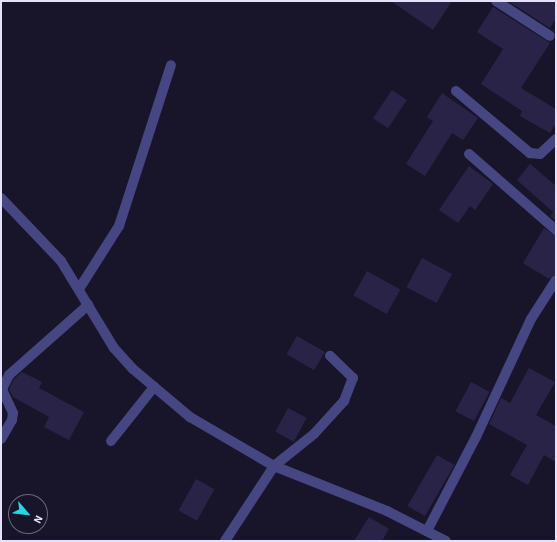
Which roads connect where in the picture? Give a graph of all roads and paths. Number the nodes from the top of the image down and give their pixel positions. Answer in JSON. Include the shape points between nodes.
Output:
{"nodes":[{"id":1,"x":496,"y":1,"type":"edge"},
{"id":2,"x":550,"y":36,"type":"dead end"},
{"id":3,"x":171,"y":66,"type":"dead end"},
{"id":4,"x":456,"y":91,"type":"dead end"},
{"id":5,"x":556,"y":139,"type":"edge"},
{"id":6,"x":469,"y":154,"type":"dead end"},
{"id":7,"x":1,"y":198,"type":"edge"},
{"id":8,"x":556,"y":230,"type":"edge"},
{"id":9,"x":556,"y":280,"type":"edge"},
{"id":10,"x":79,"y":289,"type":"junction"},
{"id":11,"x":88,"y":305,"type":"junction"},
{"id":12,"x":330,"y":356,"type":"dead end"},
{"id":13,"x":154,"y":387,"type":"junction"},
{"id":14,"x":1,"y":439,"type":"edge"},
{"id":15,"x":112,"y":441,"type":"dead end"},
{"id":16,"x":274,"y":466,"type":"junction"},
{"id":17,"x":426,"y":531,"type":"junction"},
{"id":18,"x":225,"y":541,"type":"edge"},
{"id":19,"x":446,"y":541,"type":"edge"}],
"edges":[{"from":1,"to":2,"type":"street"},
{"from":3,"to":10,"type":"street","via":[[119,226]]},
{"from":4,"to":5,"type":"street","via":[[530,153],[540,154]]},
{"from":6,"to":8,"type":"street"},
{"from":7,"to":10,"type":"street","via":[[61,262]]},
{"from":9,"to":17,"type":"street","via":[[531,320],[476,437]]},
{"from":10,"to":11,"type":"street"},
{"from":11,"to":13,"type":"street","via":[[114,348]]},
{"from":11,"to":14,"type":"street","via":[[9,375],[2,389],[13,413],[12,420]]},
{"from":12,"to":16,"type":"street","via":[[353,378],[352,386],[344,401],[322,425]]},
{"from":13,"to":15,"type":"street"},
{"from":13,"to":16,"type":"street","via":[[190,417]]},
{"from":16,"to":17,"type":"street","via":[[386,510]]},
{"from":16,"to":18,"type":"street"},
{"from":17,"to":19,"type":"street"}]}
